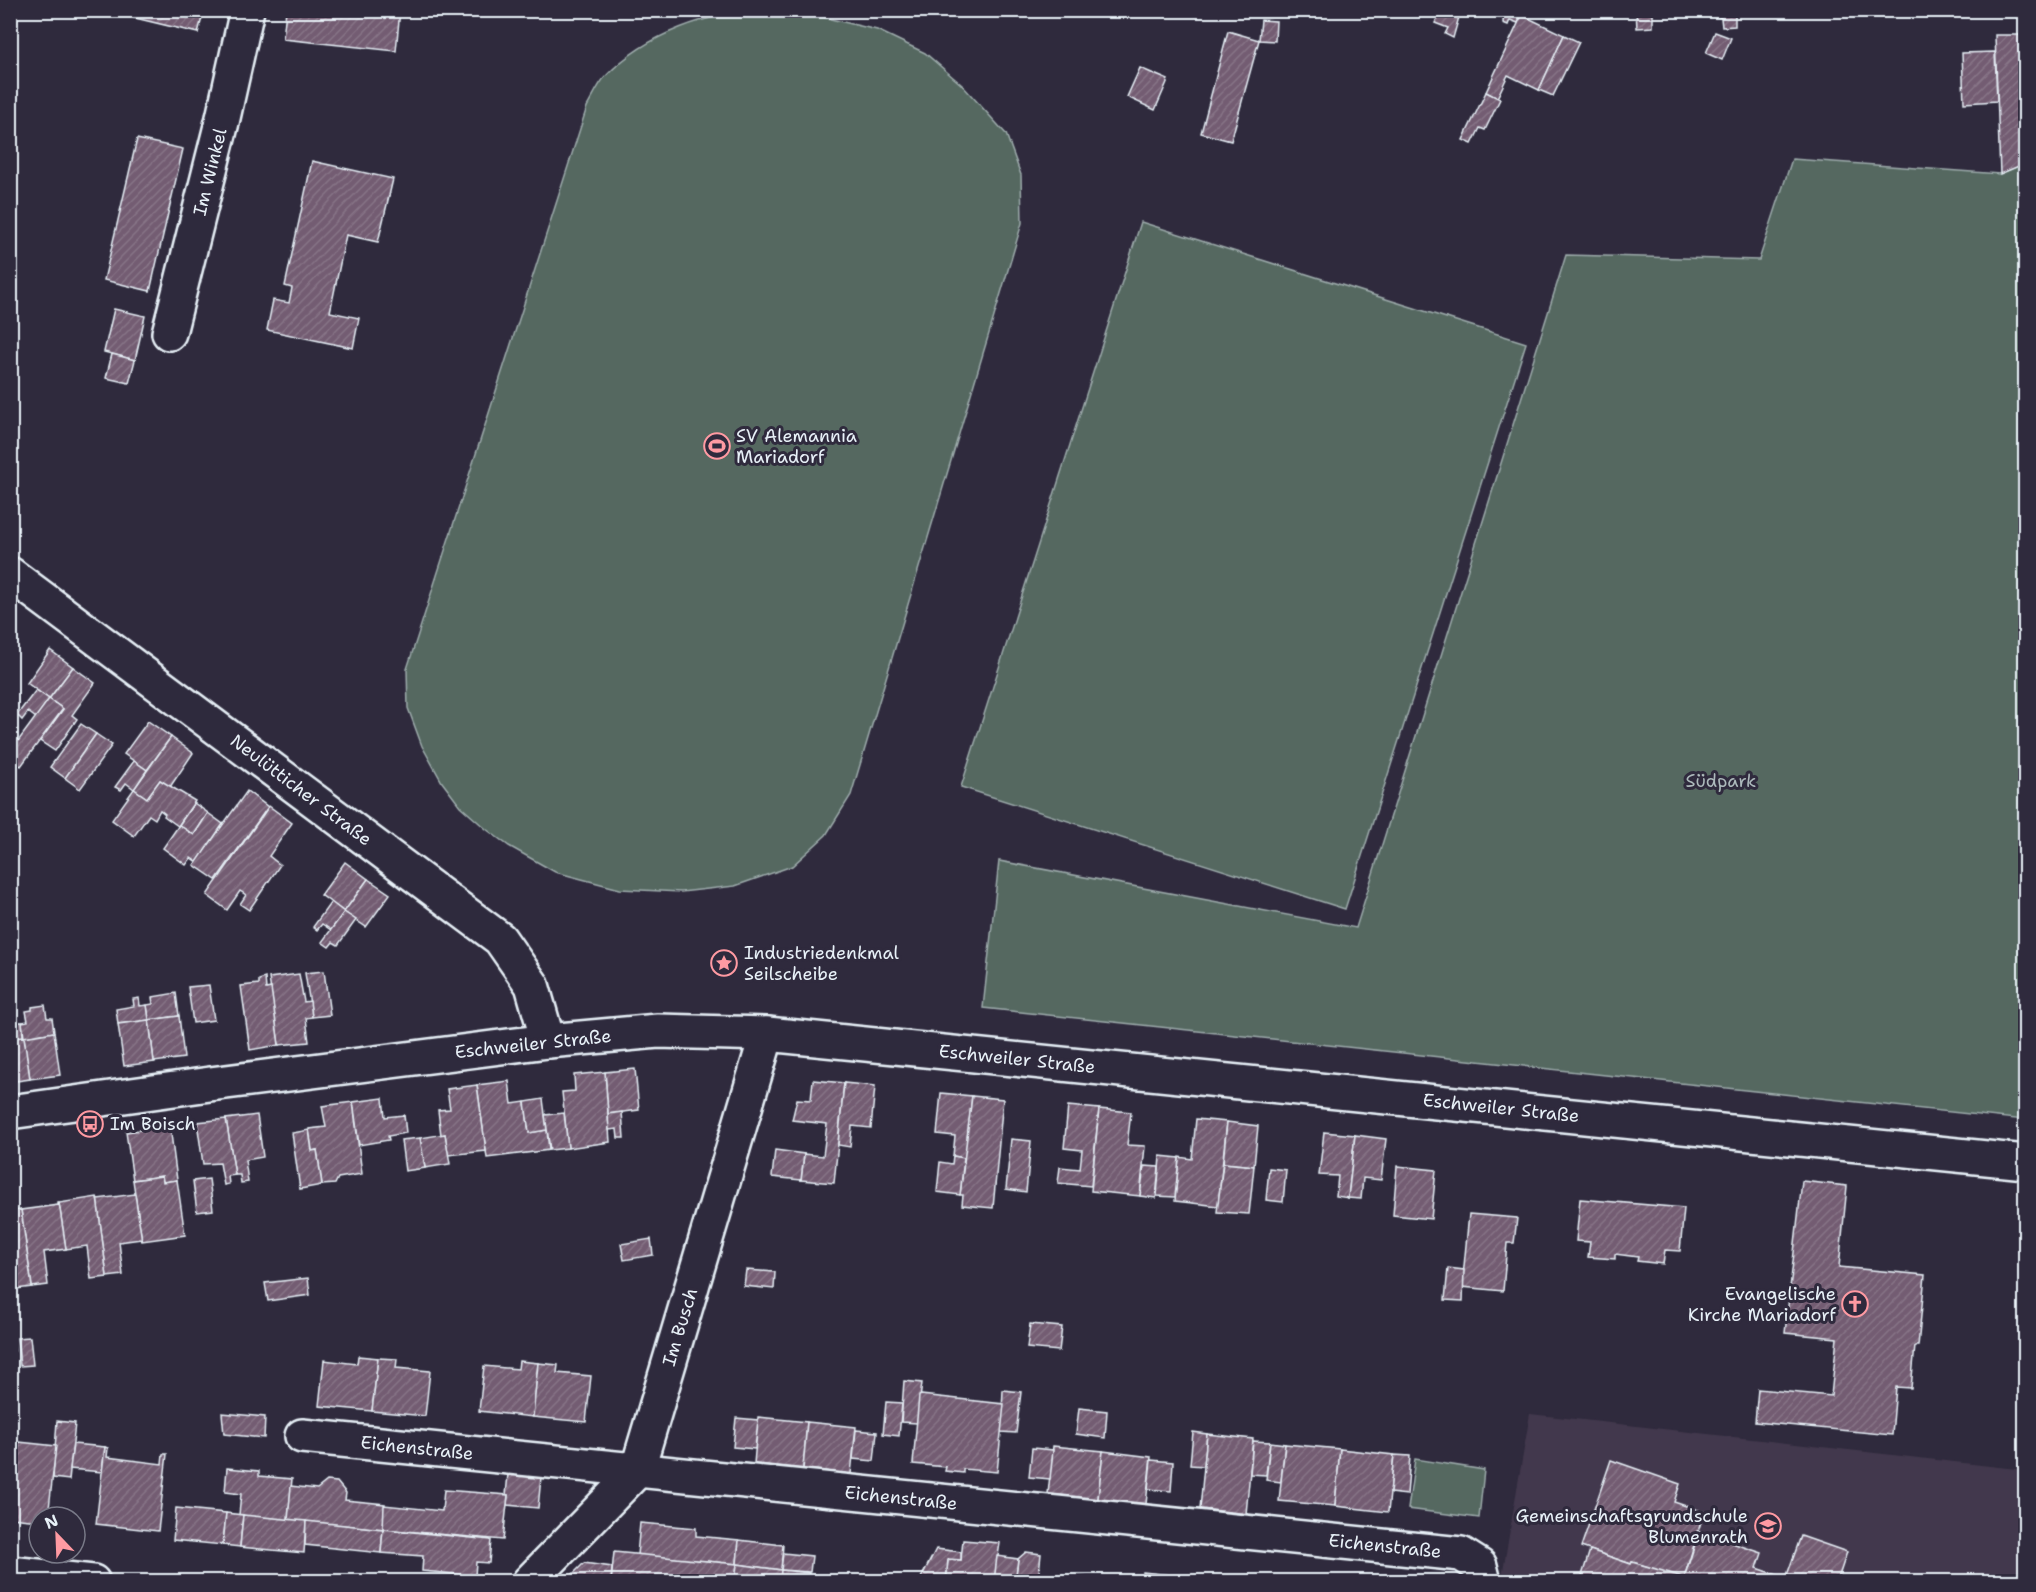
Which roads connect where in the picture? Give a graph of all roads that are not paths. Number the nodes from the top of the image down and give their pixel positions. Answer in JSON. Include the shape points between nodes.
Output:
{"nodes":[{"id":1,"x":247,"y":10,"type":"edge"},
{"id":2,"x":169,"y":333,"type":"dead end"},
{"id":3,"x":10,"y":574,"type":"edge"},
{"id":4,"x":767,"y":1034,"type":"junction"},
{"id":5,"x":548,"y":1041,"type":"junction"},
{"id":6,"x":10,"y":1112,"type":"edge"},
{"id":7,"x":2025,"y":1162,"type":"edge"},
{"id":8,"x":303,"y":1436,"type":"dead end"},
{"id":9,"x":637,"y":1471,"type":"junction"},
{"id":10,"x":10,"y":1573,"type":"edge"},
{"id":11,"x":93,"y":1581,"type":"edge"},
{"id":12,"x":529,"y":1581,"type":"edge"},
{"id":13,"x":1484,"y":1581,"type":"edge"}],
"edges":[{"from":1,"to":2,"type":"street","name":"Im Winkel"},
{"from":3,"to":5,"type":"street","name":"Neulütticher Straße","via":[[500,939],[532,985]]},
{"from":4,"to":5,"type":"street","name":"Eschweiler Straße","via":[[658,1032]]},
{"from":4,"to":7,"type":"street","name":"Eschweiler Straße"},
{"from":4,"to":9,"type":"street","name":"Im Busch"},
{"from":5,"to":6,"type":"street","name":"Eschweiler Straße"},
{"from":8,"to":9,"type":"street","name":"Eichenstraße"},
{"from":9,"to":12,"type":"street","name":"Im Busch"},
{"from":9,"to":13,"type":"street","name":"Eichenstraße","via":[[1461,1554],[1480,1566]]},
{"from":10,"to":11,"type":"street"}]}
